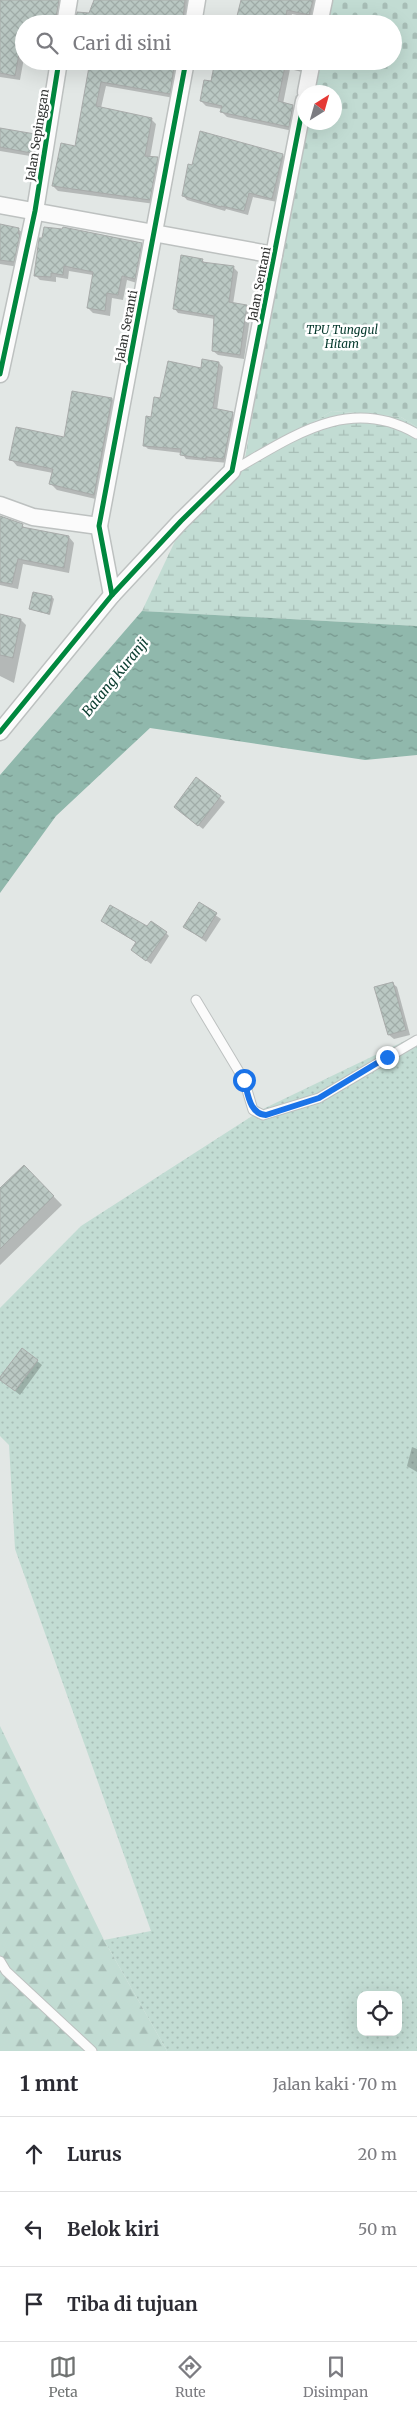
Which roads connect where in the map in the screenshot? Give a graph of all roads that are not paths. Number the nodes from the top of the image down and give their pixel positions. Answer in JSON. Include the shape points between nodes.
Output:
{"nodes":[{"id":1,"x":68,"y":0,"type":"edge"},
{"id":2,"x":197,"y":0,"type":"edge"},
{"id":3,"x":324,"y":0,"type":"edge"},
{"id":4,"x":66,"y":15,"type":"edge"},
{"id":5,"x":194,"y":15,"type":"edge"},
{"id":6,"x":322,"y":15,"type":"edge"},
{"id":7,"x":58,"y":70,"type":"edge"},
{"id":8,"x":184,"y":70,"type":"edge"},
{"id":9,"x":310,"y":70,"type":"edge"},
{"id":10,"x":307,"y":85,"type":"edge"},
{"id":11,"x":298,"y":130,"type":"edge"},
{"id":12,"x":0,"y":205,"type":"edge"},
{"id":13,"x":36,"y":211,"type":"junction"},
{"id":14,"x":154,"y":235,"type":"junction"},
{"id":15,"x":274,"y":255,"type":"junction"},
{"id":16,"x":0,"y":374,"type":"edge"},
{"id":17,"x":417,"y":434,"type":"edge"},
{"id":18,"x":232,"y":472,"type":"junction"},
{"id":19,"x":0,"y":505,"type":"edge"},
{"id":20,"x":100,"y":526,"type":"junction"},
{"id":21,"x":112,"y":595,"type":"junction"},
{"id":22,"x":0,"y":732,"type":"edge"},
{"id":23,"x":196,"y":1000,"type":"dead end"},
{"id":24,"x":417,"y":1040,"type":"edge"},
{"id":25,"x":0,"y":1961,"type":"edge"},
{"id":26,"x":92,"y":2051,"type":"edge"}],
"edges":[{"from":1,"to":4,"type":"street"},
{"from":2,"to":5,"type":"street"},
{"from":3,"to":6,"type":"street"},
{"from":7,"to":13,"type":"street","name":"Jalan Sepinggan"},
{"from":8,"to":14,"type":"street","name":"Jalan Seranti"},
{"from":9,"to":10,"type":"street"},
{"from":11,"to":15,"type":"street","name":"Jalan Sentani"},
{"from":12,"to":13,"type":"street"},
{"from":13,"to":14,"type":"street"},
{"from":13,"to":16,"type":"street","name":"Jalan Sepinggan"},
{"from":14,"to":15,"type":"street"},
{"from":14,"to":20,"type":"street","name":"Jalan Seranti"},
{"from":15,"to":18,"type":"street","name":"Jalan Sentani"},
{"from":17,"to":18,"type":"lane","via":[[388,421],[363,416],[344,418],[297,434]]},
{"from":18,"to":21,"type":"street"},
{"from":19,"to":20,"type":"street","via":[[33,517]]},
{"from":20,"to":21,"type":"street","name":"Jalan Seranti"},
{"from":21,"to":22,"type":"street"},
{"from":23,"to":24,"type":"lane","via":[[244,1080],[253,1110],[264,1115],[319,1098]]},
{"from":25,"to":26,"type":"lane"}]}
